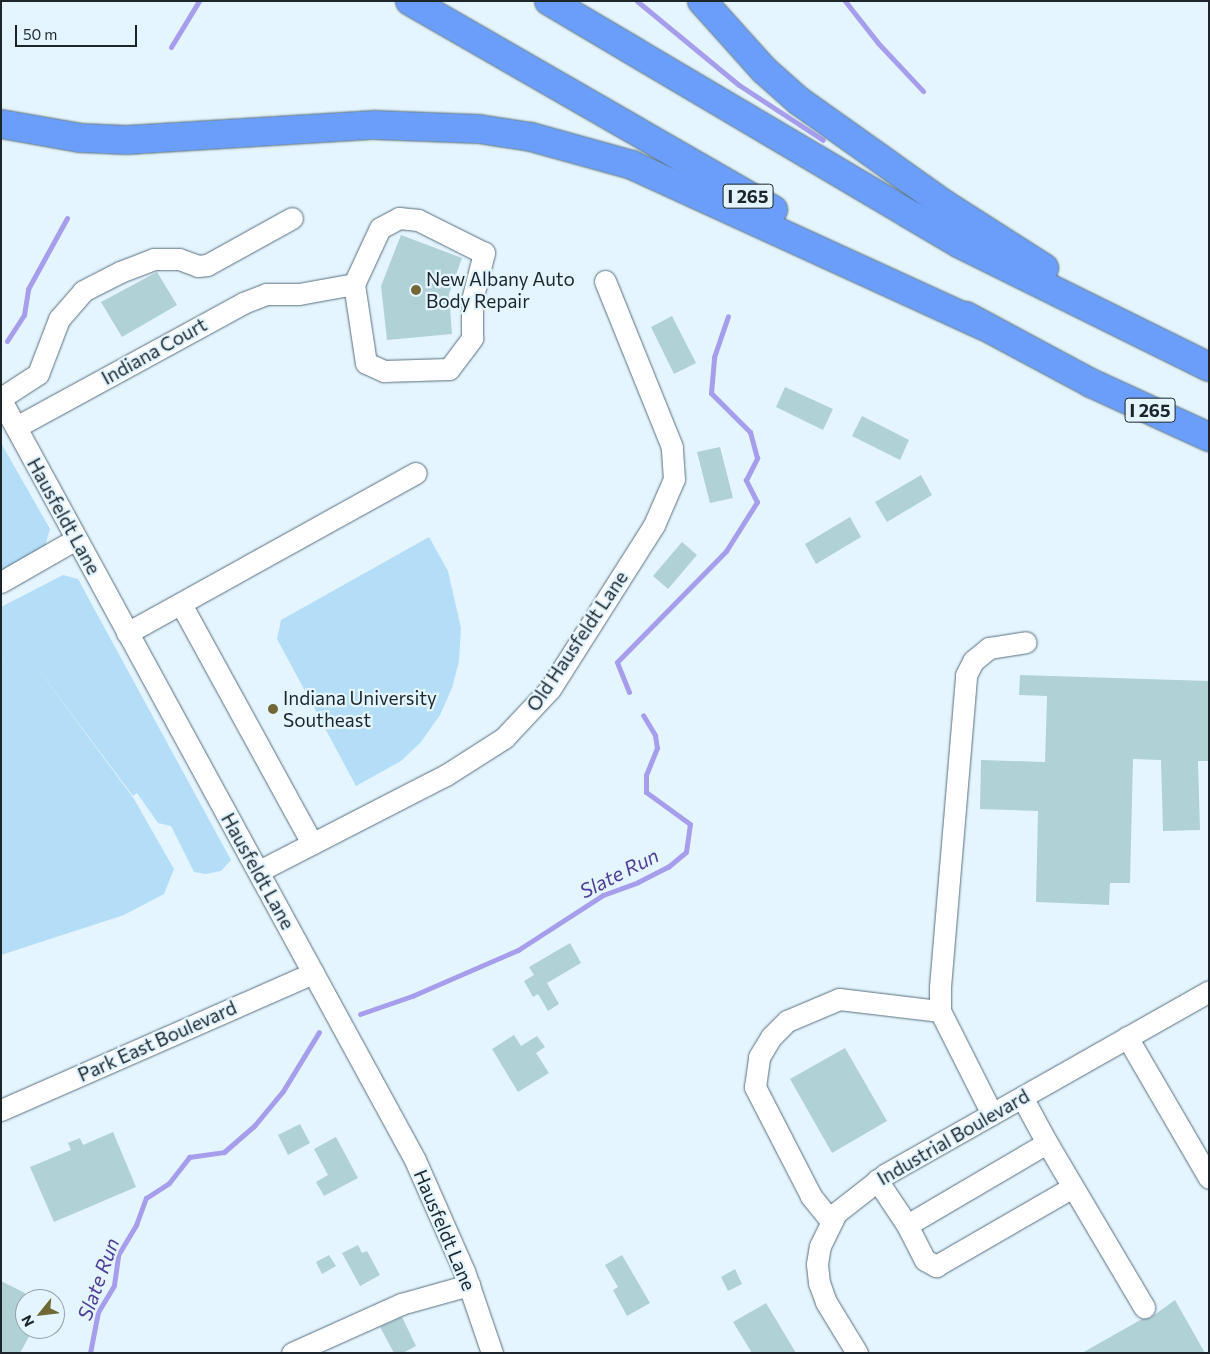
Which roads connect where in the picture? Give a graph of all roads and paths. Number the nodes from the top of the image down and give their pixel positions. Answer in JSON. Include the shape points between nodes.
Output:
{"nodes":[{"id":1,"x":410,"y":1,"type":"edge"},
{"id":2,"x":549,"y":1,"type":"edge"},
{"id":3,"x":702,"y":1,"type":"edge"},
{"id":4,"x":1,"y":124,"type":"edge"},
{"id":5,"x":292,"y":218,"type":"dead end"},
{"id":6,"x":605,"y":281,"type":"dead end"},
{"id":7,"x":354,"y":284,"type":"junction"},
{"id":8,"x":982,"y":325,"type":"junction"},
{"id":9,"x":1158,"y":343,"type":"junction"},
{"id":10,"x":1209,"y":367,"type":"edge"},
{"id":11,"x":1,"y":399,"type":"edge"},
{"id":12,"x":16,"y":427,"type":"junction"},
{"id":13,"x":1209,"y":437,"type":"edge"},
{"id":14,"x":416,"y":473,"type":"dead end"},
{"id":15,"x":76,"y":539,"type":"junction"},
{"id":16,"x":1,"y":582,"type":"edge"},
{"id":17,"x":181,"y":604,"type":"junction"},
{"id":18,"x":127,"y":633,"type":"junction"},
{"id":19,"x":1026,"y":642,"type":"dead end"},
{"id":20,"x":312,"y":843,"type":"junction"},
{"id":21,"x":259,"y":871,"type":"junction"},
{"id":22,"x":313,"y":973,"type":"junction"},
{"id":23,"x":1209,"y":991,"type":"edge"},
{"id":24,"x":940,"y":1011,"type":"junction"},
{"id":25,"x":1127,"y":1037,"type":"junction"},
{"id":26,"x":1022,"y":1097,"type":"junction"},
{"id":27,"x":1,"y":1110,"type":"edge"},
{"id":28,"x":992,"y":1114,"type":"junction"},
{"id":29,"x":1047,"y":1143,"type":"junction"},
{"id":30,"x":1209,"y":1178,"type":"edge"},
{"id":31,"x":877,"y":1180,"type":"junction"},
{"id":32,"x":1073,"y":1187,"type":"junction"},
{"id":33,"x":831,"y":1221,"type":"junction"},
{"id":34,"x":907,"y":1225,"type":"junction"},
{"id":35,"x":469,"y":1285,"type":"junction"},
{"id":36,"x":1144,"y":1307,"type":"dead end"},
{"id":37,"x":292,"y":1353,"type":"edge"},
{"id":38,"x":492,"y":1353,"type":"edge"},
{"id":39,"x":857,"y":1353,"type":"edge"}],
"edges":[{"from":1,"to":8,"type":"highway","number":"I 265","via":[[760,203]]},
{"from":2,"to":9,"type":"highway","via":[[960,244]]},
{"from":3,"to":9,"type":"highway","via":[[764,70],[836,129],[944,204]]},
{"from":4,"to":8,"type":"highway","via":[[80,138],[127,140],[375,125],[479,130],[531,137],[632,165]]},
{"from":5,"to":11,"type":"street","via":[[207,265],[198,266],[179,259],[154,259],[120,272],[83,292],[59,319],[38,374]]},
{"from":6,"to":20,"type":"street","name":"Old Hausfeldt Lane","via":[[672,447],[674,479],[654,525],[550,689],[520,723],[466,764]]},
{"from":7,"to":7,"type":"street","via":[[366,362],[384,372],[449,369],[472,338],[472,300],[484,253],[418,220],[399,218],[380,228]]},
{"from":7,"to":12,"type":"street","name":"Indiana Court","via":[[299,294],[266,294],[243,303]]},
{"from":8,"to":13,"type":"highway","number":"I 265","via":[[1091,383]]},
{"from":9,"to":10,"type":"highway"},
{"from":11,"to":12,"type":"street","name":"Hausfeldt Lane"},
{"from":12,"to":15,"type":"street","name":"Hausfeldt Lane"},
{"from":14,"to":17,"type":"street"},
{"from":15,"to":16,"type":"street"},
{"from":15,"to":18,"type":"street","name":"Hausfeldt Lane"},
{"from":17,"to":18,"type":"street"},
{"from":17,"to":20,"type":"street"},
{"from":18,"to":21,"type":"street","name":"Hausfeldt Lane"},
{"from":19,"to":24,"type":"street","via":[[989,648],[973,661],[966,675]]},
{"from":20,"to":21,"type":"street","name":"Old Hausfeldt Lane"},
{"from":21,"to":22,"type":"street","name":"Hausfeldt Lane"},
{"from":22,"to":27,"type":"street","name":"Park East Boulevard"},
{"from":22,"to":35,"type":"street","name":"Hausfeldt Lane","via":[[420,1168]]},
{"from":23,"to":25,"type":"street","name":"Industrial Boulevard"},
{"from":24,"to":28,"type":"street"},
{"from":24,"to":33,"type":"street","via":[[839,999],[787,1021],[771,1037],[760,1057],[755,1087],[811,1196]]},
{"from":25,"to":26,"type":"street","name":"Industrial Boulevard"},
{"from":25,"to":30,"type":"street"},
{"from":26,"to":28,"type":"street","name":"Industrial Boulevard"},
{"from":26,"to":29,"type":"street"},
{"from":28,"to":31,"type":"street","name":"Industrial Boulevard"},
{"from":29,"to":32,"type":"street"},
{"from":29,"to":34,"type":"street"},
{"from":31,"to":33,"type":"street","name":"Industrial Boulevard","via":[[836,1213]]},
{"from":31,"to":34,"type":"street"},
{"from":32,"to":34,"type":"street","via":[[936,1266],[925,1260]]},
{"from":32,"to":36,"type":"street"},
{"from":33,"to":39,"type":"street","name":"Industrial Boulevard","via":[[820,1246],[819,1283],[826,1302]]},
{"from":35,"to":37,"type":"street","via":[[401,1304]]},
{"from":35,"to":38,"type":"street","name":"Hausfeldt Lane"}]}
